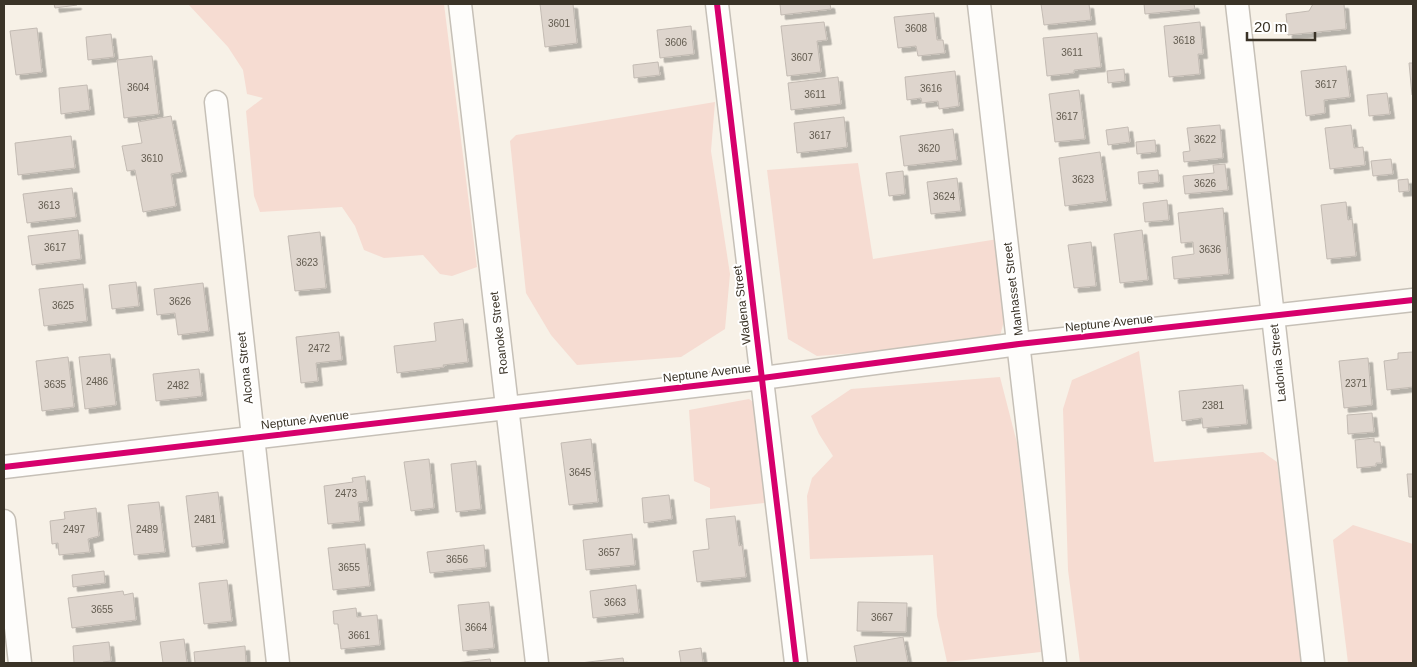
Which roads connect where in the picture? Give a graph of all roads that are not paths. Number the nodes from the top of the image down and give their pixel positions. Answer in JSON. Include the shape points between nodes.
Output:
{"nodes":[{"id":1,"x":460,"y":4,"type":"edge"},
{"id":2,"x":717,"y":4,"type":"edge"},
{"id":3,"x":979,"y":4,"type":"edge"},
{"id":4,"x":1236,"y":4,"type":"edge"},
{"id":5,"x":216,"y":102,"type":"dead end"},
{"id":6,"x":1413,"y":300,"type":"edge"},
{"id":7,"x":1273,"y":316,"type":"junction"},
{"id":8,"x":1019,"y":344,"type":"junction"},
{"id":9,"x":762,"y":378,"type":"junction"},
{"id":10,"x":507,"y":408,"type":"junction"},
{"id":11,"x":252,"y":437,"type":"junction"},
{"id":12,"x":4,"y":467,"type":"edge"},
{"id":13,"x":4,"y":521,"type":"edge"},
{"id":14,"x":20,"y":663,"type":"edge"},
{"id":15,"x":278,"y":663,"type":"edge"},
{"id":16,"x":537,"y":663,"type":"edge"},
{"id":17,"x":796,"y":663,"type":"edge"},
{"id":18,"x":1055,"y":663,"type":"edge"},
{"id":19,"x":1313,"y":663,"type":"edge"}],
"edges":[{"from":1,"to":10,"type":"street","name":"Roanoke Street"},
{"from":2,"to":9,"type":"street","name":"Wadena Street"},
{"from":3,"to":8,"type":"street","name":"Manhasset Street"},
{"from":4,"to":7,"type":"street","name":"Ladonia Street"},
{"from":5,"to":11,"type":"street","name":"Alcona Street"},
{"from":6,"to":7,"type":"street","name":"Neptune Avenue"},
{"from":7,"to":8,"type":"street","name":"Neptune Avenue"},
{"from":7,"to":19,"type":"street","name":"Ladonia Street"},
{"from":8,"to":9,"type":"street","name":"Neptune Avenue"},
{"from":8,"to":18,"type":"street","name":"Manhasset Street"},
{"from":9,"to":10,"type":"street","name":"Neptune Avenue"},
{"from":9,"to":17,"type":"street","name":"Wadena Street"},
{"from":10,"to":11,"type":"street","name":"Neptune Avenue"},
{"from":10,"to":16,"type":"street","name":"Roanoke Street"},
{"from":11,"to":12,"type":"street","name":"Neptune Avenue"},
{"from":11,"to":15,"type":"street","name":"Alcona Street"},
{"from":13,"to":14,"type":"street"}]}
